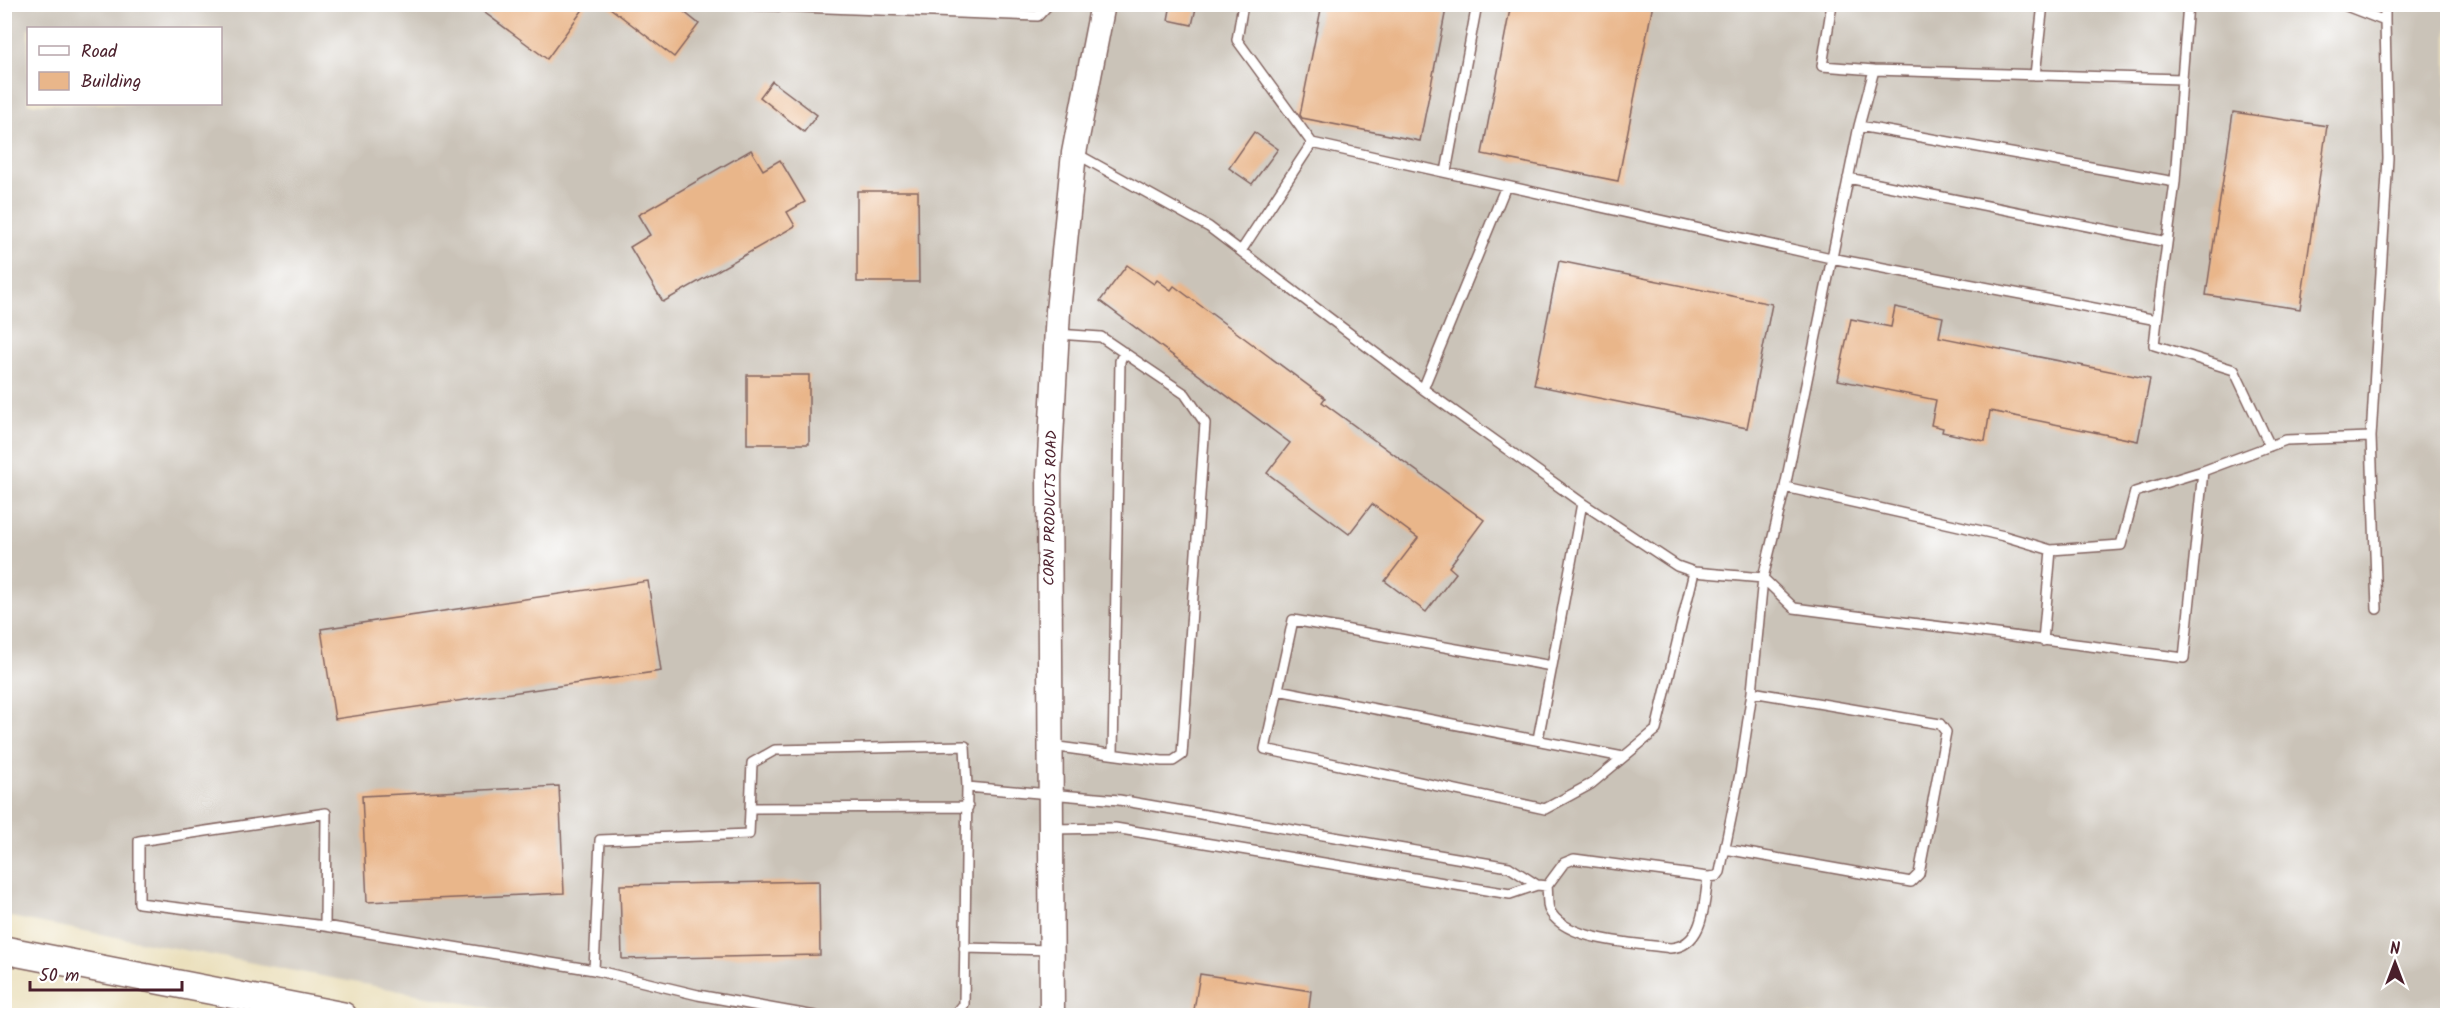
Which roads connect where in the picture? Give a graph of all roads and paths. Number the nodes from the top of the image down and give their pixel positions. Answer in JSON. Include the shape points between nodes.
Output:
{"nodes":[{"id":1,"x":719,"y":4,"type":"edge"},
{"id":2,"x":1049,"y":4,"type":"edge"},
{"id":3,"x":1102,"y":4,"type":"edge"},
{"id":4,"x":1244,"y":4,"type":"edge"},
{"id":5,"x":1477,"y":4,"type":"edge"},
{"id":6,"x":1832,"y":4,"type":"edge"},
{"id":7,"x":2043,"y":4,"type":"edge"},
{"id":8,"x":2188,"y":4,"type":"edge"},
{"id":9,"x":2341,"y":4,"type":"edge"},
{"id":10,"x":2385,"y":4,"type":"edge"},
{"id":11,"x":2385,"y":21,"type":"junction"},
{"id":12,"x":1874,"y":70,"type":"junction"},
{"id":13,"x":2035,"y":75,"type":"junction"},
{"id":14,"x":2182,"y":79,"type":"junction"},
{"id":15,"x":1859,"y":126,"type":"junction"},
{"id":16,"x":1311,"y":142,"type":"junction"},
{"id":17,"x":1074,"y":153,"type":"junction"},
{"id":18,"x":1446,"y":172,"type":"junction"},
{"id":19,"x":1848,"y":178,"type":"junction"},
{"id":20,"x":2175,"y":182,"type":"junction"},
{"id":21,"x":1506,"y":186,"type":"junction"},
{"id":22,"x":2167,"y":242,"type":"junction"},
{"id":23,"x":1241,"y":251,"type":"junction"},
{"id":24,"x":1831,"y":258,"type":"junction"},
{"id":25,"x":2157,"y":320,"type":"junction"},
{"id":26,"x":1057,"y":334,"type":"junction"},
{"id":27,"x":1124,"y":352,"type":"junction"},
{"id":28,"x":1423,"y":389,"type":"junction"},
{"id":29,"x":2371,"y":436,"type":"junction"},
{"id":30,"x":2270,"y":446,"type":"junction"},
{"id":31,"x":2202,"y":471,"type":"junction"},
{"id":32,"x":1785,"y":487,"type":"junction"},
{"id":33,"x":1582,"y":503,"type":"junction"},
{"id":34,"x":2051,"y":550,"type":"junction"},
{"id":35,"x":1694,"y":572,"type":"junction"},
{"id":36,"x":1763,"y":578,"type":"junction"},
{"id":37,"x":2377,"y":609,"type":"dead end"},
{"id":38,"x":2043,"y":641,"type":"junction"},
{"id":39,"x":1551,"y":666,"type":"junction"},
{"id":40,"x":1278,"y":690,"type":"junction"},
{"id":41,"x":1752,"y":692,"type":"junction"},
{"id":42,"x":1538,"y":739,"type":"junction"},
{"id":43,"x":1051,"y":746,"type":"junction"},
{"id":44,"x":1113,"y":754,"type":"junction"},
{"id":45,"x":1623,"y":757,"type":"junction"},
{"id":46,"x":967,"y":787,"type":"junction"},
{"id":47,"x":1051,"y":793,"type":"junction"},
{"id":48,"x":968,"y":807,"type":"junction"},
{"id":49,"x":751,"y":808,"type":"junction"},
{"id":50,"x":1051,"y":829,"type":"junction"},
{"id":51,"x":1725,"y":849,"type":"junction"},
{"id":52,"x":1708,"y":877,"type":"junction"},
{"id":53,"x":1537,"y":885,"type":"junction"},
{"id":54,"x":1547,"y":886,"type":"junction"},
{"id":55,"x":325,"y":926,"type":"junction"},
{"id":56,"x":964,"y":948,"type":"junction"},
{"id":57,"x":4,"y":950,"type":"edge"},
{"id":58,"x":1052,"y":950,"type":"junction"},
{"id":59,"x":594,"y":970,"type":"junction"},
{"id":60,"x":343,"y":1016,"type":"edge"},
{"id":61,"x":815,"y":1016,"type":"edge"},
{"id":62,"x":954,"y":1016,"type":"edge"},
{"id":63,"x":1052,"y":1016,"type":"edge"}],
"edges":[{"from":1,"to":2,"type":"lane","via":[[1038,16]]},
{"from":3,"to":17,"type":"street","name":"CORN PRODUCTS ROAD"},
{"from":4,"to":16,"type":"lane","via":[[1238,40]]},
{"from":5,"to":18,"type":"lane"},
{"from":6,"to":12,"type":"lane","via":[[1822,66]]},
{"from":7,"to":13,"type":"lane"},
{"from":8,"to":14,"type":"lane"},
{"from":9,"to":11,"type":"lane"},
{"from":10,"to":11,"type":"lane"},
{"from":11,"to":29,"type":"lane","via":[[2388,158]]},
{"from":12,"to":13,"type":"lane"},
{"from":12,"to":15,"type":"lane"},
{"from":13,"to":14,"type":"lane"},
{"from":14,"to":20,"type":"lane"},
{"from":15,"to":19,"type":"lane"},
{"from":15,"to":20,"type":"lane"},
{"from":16,"to":18,"type":"lane"},
{"from":16,"to":23,"type":"lane"},
{"from":17,"to":23,"type":"lane","via":[[1209,226]]},
{"from":17,"to":26,"type":"street","name":"CORN PRODUCTS ROAD"},
{"from":18,"to":21,"type":"lane"},
{"from":19,"to":22,"type":"lane"},
{"from":19,"to":24,"type":"lane"},
{"from":20,"to":22,"type":"lane"},
{"from":21,"to":24,"type":"lane"},
{"from":21,"to":28,"type":"lane"},
{"from":22,"to":25,"type":"lane"},
{"from":23,"to":28,"type":"lane"},
{"from":24,"to":25,"type":"lane"},
{"from":24,"to":32,"type":"lane"},
{"from":25,"to":30,"type":"lane","via":[[2154,345],[2234,370]]},
{"from":26,"to":27,"type":"lane","via":[[1101,337]]},
{"from":26,"to":43,"type":"street","name":"CORN PRODUCTS ROAD","via":[[1049,475]]},
{"from":27,"to":44,"type":"lane","via":[[1120,361]]},
{"from":27,"to":44,"type":"lane","via":[[1185,394],[1205,423],[1182,755],[1173,761],[1162,761]]},
{"from":28,"to":33,"type":"lane"},
{"from":29,"to":30,"type":"lane","via":[[2286,440]]},
{"from":29,"to":37,"type":"lane"},
{"from":30,"to":31,"type":"lane"},
{"from":31,"to":34,"type":"lane","via":[[2135,492],[2121,545]]},
{"from":31,"to":38,"type":"lane","via":[[2184,658]]},
{"from":32,"to":34,"type":"lane"},
{"from":32,"to":36,"type":"lane"},
{"from":33,"to":35,"type":"lane","via":[[1677,566]]},
{"from":33,"to":39,"type":"lane"},
{"from":34,"to":38,"type":"lane"},
{"from":35,"to":36,"type":"lane"},
{"from":35,"to":45,"type":"lane","via":[[1656,730]]},
{"from":36,"to":38,"type":"lane","via":[[1794,609]]},
{"from":36,"to":41,"type":"lane"},
{"from":39,"to":40,"type":"lane","via":[[1293,620]]},
{"from":39,"to":42,"type":"lane"},
{"from":40,"to":42,"type":"lane"},
{"from":40,"to":45,"type":"lane","via":[[1265,749],[1545,809],[1591,784]]},
{"from":41,"to":51,"type":"lane"},
{"from":41,"to":51,"type":"lane","via":[[1940,724],[1946,732],[1937,787],[1919,874],[1911,882]]},
{"from":42,"to":45,"type":"lane"},
{"from":43,"to":44,"type":"lane"},
{"from":43,"to":47,"type":"street","name":"CORN PRODUCTS ROAD"},
{"from":46,"to":47,"type":"lane"},
{"from":46,"to":48,"type":"lane"},
{"from":46,"to":49,"type":"lane","via":[[965,746],[775,750],[752,763]]},
{"from":47,"to":50,"type":"street","name":"CORN PRODUCTS ROAD"},
{"from":47,"to":53,"type":"lane","via":[[1119,800],[1509,867]]},
{"from":48,"to":49,"type":"lane"},
{"from":48,"to":56,"type":"lane"},
{"from":49,"to":59,"type":"lane","via":[[749,834],[600,840]]},
{"from":50,"to":53,"type":"lane","via":[[1115,828],[1510,894]]},
{"from":50,"to":58,"type":"street","name":"CORN PRODUCTS ROAD"},
{"from":51,"to":52,"type":"lane","via":[[1720,872]]},
{"from":52,"to":54,"type":"lane","via":[[1574,859],[1564,863]]},
{"from":52,"to":54,"type":"lane","via":[[1702,917],[1692,939],[1683,947],[1670,948],[1587,936],[1562,925],[1549,909]]},
{"from":53,"to":54,"type":"lane"},
{"from":55,"to":55,"type":"lane","via":[[139,903],[140,841],[326,813]]},
{"from":55,"to":59,"type":"lane"},
{"from":56,"to":58,"type":"lane"},
{"from":56,"to":62,"type":"lane","via":[[964,1005]]},
{"from":57,"to":60,"type":"main road"},
{"from":58,"to":63,"type":"street","name":"CORN PRODUCTS ROAD"},
{"from":59,"to":61,"type":"lane","via":[[698,995]]}]}
